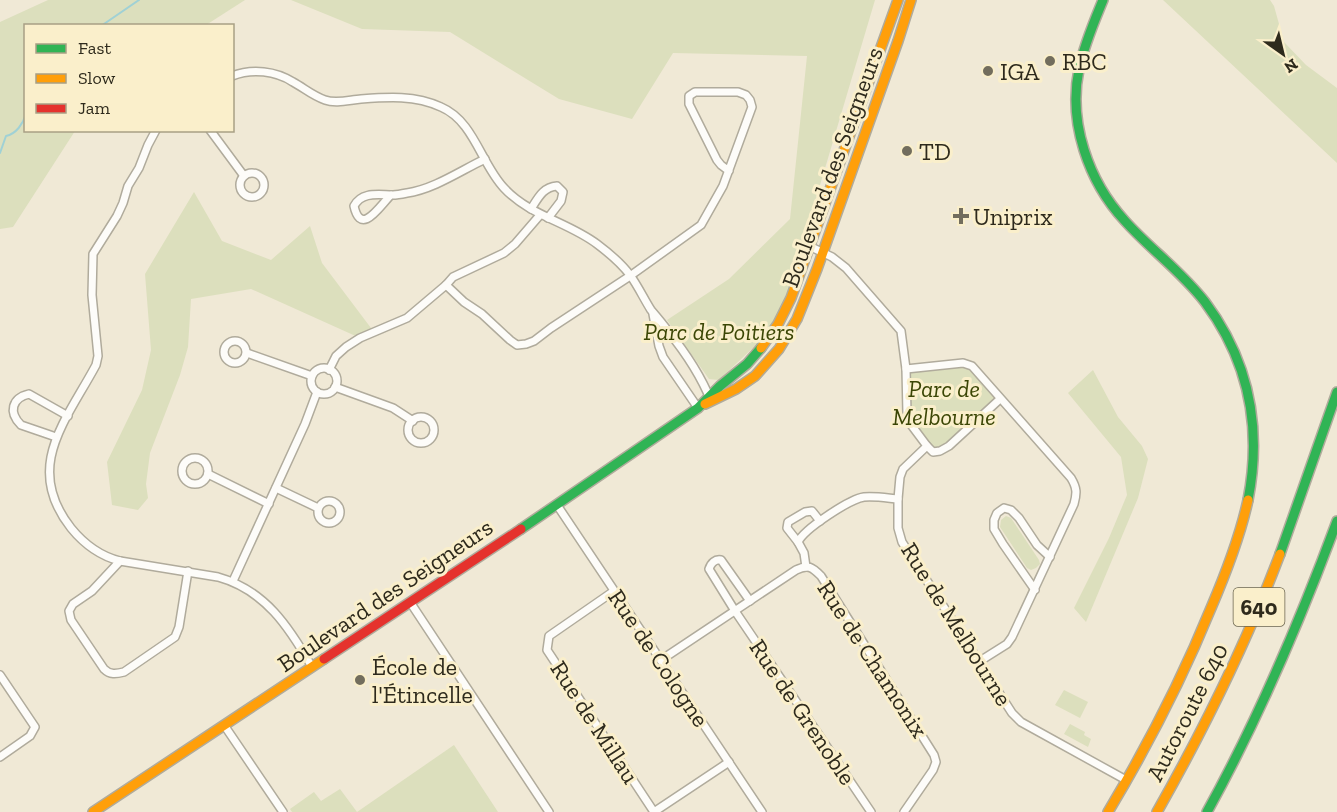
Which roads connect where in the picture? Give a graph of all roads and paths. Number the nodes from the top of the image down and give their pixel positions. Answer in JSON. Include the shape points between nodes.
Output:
{"nodes":[{"id":1,"x":898,"y":0,"type":"edge"},
{"id":2,"x":910,"y":0,"type":"edge"},
{"id":3,"x":1103,"y":0,"type":"edge"},
{"id":4,"x":1109,"y":0,"type":"edge"},
{"id":5,"x":1092,"y":25,"type":"junction"},
{"id":6,"x":234,"y":76,"type":"edge"},
{"id":7,"x":155,"y":132,"type":"edge"},
{"id":8,"x":211,"y":132,"type":"edge"},
{"id":9,"x":485,"y":159,"type":"junction"},
{"id":10,"x":729,"y":171,"type":"junction"},
{"id":11,"x":244,"y":176,"type":"dead end"},
{"id":12,"x":391,"y":195,"type":"junction"},
{"id":13,"x":531,"y":209,"type":"junction"},
{"id":14,"x":540,"y":215,"type":"junction"},
{"id":15,"x":548,"y":218,"type":"junction"},
{"id":16,"x":809,"y":246,"type":"junction"},
{"id":17,"x":822,"y":252,"type":"junction"},
{"id":18,"x":630,"y":276,"type":"junction"},
{"id":19,"x":447,"y":285,"type":"junction"},
{"id":20,"x":652,"y":311,"type":"junction"},
{"id":21,"x":246,"y":353,"type":"dead end"},
{"id":22,"x":906,"y":369,"type":"junction"},
{"id":23,"x":329,"y":370,"type":"junction"},
{"id":24,"x":312,"y":376,"type":"junction"},
{"id":25,"x":335,"y":387,"type":"junction"},
{"id":26,"x":317,"y":392,"type":"junction"},
{"id":27,"x":1337,"y":392,"type":"edge"},
{"id":28,"x":711,"y":399,"type":"junction"},
{"id":29,"x":1000,"y":399,"type":"junction"},
{"id":30,"x":698,"y":408,"type":"junction"},
{"id":31,"x":68,"y":416,"type":"junction"},
{"id":32,"x":413,"y":421,"type":"dead end"},
{"id":33,"x":56,"y":437,"type":"junction"},
{"id":34,"x":927,"y":446,"type":"junction"},
{"id":35,"x":208,"y":474,"type":"dead end"},
{"id":36,"x":276,"y":488,"type":"junction"},
{"id":37,"x":898,"y":498,"type":"junction"},
{"id":38,"x":269,"y":504,"type":"junction"},
{"id":39,"x":557,"y":505,"type":"junction"},
{"id":40,"x":318,"y":508,"type":"dead end"},
{"id":41,"x":820,"y":521,"type":"junction"},
{"id":42,"x":1337,"y":521,"type":"edge"},
{"id":43,"x":798,"y":542,"type":"junction"},
{"id":44,"x":1050,"y":557,"type":"junction"},
{"id":45,"x":120,"y":561,"type":"junction"},
{"id":46,"x":806,"y":567,"type":"junction"},
{"id":47,"x":188,"y":572,"type":"junction"},
{"id":48,"x":232,"y":581,"type":"junction"},
{"id":49,"x":1035,"y":590,"type":"junction"},
{"id":50,"x":614,"y":591,"type":"junction"},
{"id":51,"x":750,"y":601,"type":"junction"},
{"id":52,"x":410,"y":602,"type":"junction"},
{"id":53,"x":735,"y":611,"type":"junction"},
{"id":54,"x":661,"y":660,"type":"junction"},
{"id":55,"x":980,"y":661,"type":"junction"},
{"id":56,"x":312,"y":667,"type":"junction"},
{"id":57,"x":0,"y":675,"type":"edge"},
{"id":58,"x":224,"y":725,"type":"junction"},
{"id":59,"x":0,"y":757,"type":"edge"},
{"id":60,"x":729,"y":762,"type":"junction"},
{"id":61,"x":1126,"y":780,"type":"junction"},
{"id":62,"x":93,"y":812,"type":"edge"},
{"id":63,"x":283,"y":812,"type":"edge"},
{"id":64,"x":549,"y":812,"type":"edge"},
{"id":65,"x":654,"y":812,"type":"edge"},
{"id":66,"x":762,"y":812,"type":"edge"},
{"id":67,"x":871,"y":812,"type":"edge"},
{"id":68,"x":904,"y":812,"type":"edge"},
{"id":69,"x":1108,"y":812,"type":"edge"},
{"id":70,"x":1157,"y":812,"type":"edge"},
{"id":71,"x":1207,"y":812,"type":"edge"}],
"edges":[{"from":1,"to":16,"type":"main road","name":"Boulevard des Seigneurs"},
{"from":2,"to":17,"type":"main road","name":"Boulevard des Seigneurs"},
{"from":3,"to":5,"type":"main road"},
{"from":4,"to":5,"type":"main road"},
{"from":5,"to":61,"type":"main road","via":[[1077,85],[1080,129],[1088,159],[1116,210],[1194,290],[1220,325],[1244,380],[1254,440],[1248,500],[1227,568],[1196,644]]},
{"from":6,"to":9,"type":"street","via":[[274,72],[327,101],[404,97],[421,100],[453,114]]},
{"from":7,"to":31,"type":"street","via":[[117,216],[93,254],[92,295],[98,356]]},
{"from":8,"to":11,"type":"street"},
{"from":9,"to":12,"type":"street","via":[[419,191]]},
{"from":9,"to":13,"type":"street","via":[[503,188]]},
{"from":10,"to":10,"type":"street","via":[[717,160],[689,104],[689,96],[695,92],[738,92],[750,100],[752,107]]},
{"from":10,"to":18,"type":"street","via":[[701,225]]},
{"from":12,"to":12,"type":"street","via":[[362,197],[354,206],[356,213],[362,219],[372,217]]},
{"from":13,"to":14,"type":"street"},
{"from":13,"to":15,"type":"street","via":[[544,190],[557,186],[563,192],[561,201]]},
{"from":14,"to":15,"type":"street"},
{"from":14,"to":19,"type":"street","via":[[504,253],[453,277]]},
{"from":15,"to":18,"type":"street","via":[[596,243]]},
{"from":16,"to":17,"type":"street"},
{"from":16,"to":28,"type":"main road","name":"Boulevard des Seigneurs","via":[[774,331]]},
{"from":17,"to":22,"type":"street","via":[[846,268],[901,332]]},
{"from":17,"to":28,"type":"main road","name":"Boulevard des Seigneurs","via":[[800,313],[779,349],[750,380]]},
{"from":18,"to":19,"type":"street","via":[[543,335],[517,345]]},
{"from":18,"to":20,"type":"street"},
{"from":19,"to":23,"type":"street","via":[[407,318],[346,347]]},
{"from":20,"to":28,"type":"street","via":[[704,383]]},
{"from":20,"to":30,"type":"street","via":[[663,357]]},
{"from":21,"to":24,"type":"street"},
{"from":22,"to":29,"type":"street","via":[[963,363],[972,366]]},
{"from":22,"to":34,"type":"street","via":[[907,414]]},
{"from":23,"to":24,"type":"street","via":[[317,370]]},
{"from":23,"to":25,"type":"street","via":[[335,375]]},
{"from":24,"to":26,"type":"street","via":[[312,387]]},
{"from":25,"to":26,"type":"street","via":[[325,394]]},
{"from":25,"to":32,"type":"street","via":[[393,408]]},
{"from":26,"to":36,"type":"street"},
{"from":27,"to":70,"type":"main road","name":"Autoroute 640","number":"640","via":[[1250,628],[1202,731]]},
{"from":28,"to":30,"type":"main road","name":"Boulevard des Seigneurs"},
{"from":29,"to":34,"type":"street","via":[[949,446],[933,452]]},
{"from":29,"to":44,"type":"street","via":[[1076,485],[1074,504]]},
{"from":30,"to":39,"type":"main road","name":"Boulevard des Seigneurs"},
{"from":31,"to":33,"type":"street"},
{"from":31,"to":33,"type":"street","via":[[29,394],[15,403],[17,422]]},
{"from":33,"to":45,"type":"street","via":[[49,470],[52,495],[61,514],[86,544]]},
{"from":34,"to":37,"type":"street","name":"Rue de Melbourne","via":[[903,469]]},
{"from":35,"to":38,"type":"street"},
{"from":36,"to":38,"type":"street"},
{"from":36,"to":40,"type":"street"},
{"from":37,"to":41,"type":"street","via":[[862,498]]},
{"from":37,"to":55,"type":"street","name":"Rue de Melbourne","via":[[902,542]]},
{"from":38,"to":48,"type":"street"},
{"from":39,"to":50,"type":"street","name":"Rue de Cologne"},
{"from":39,"to":52,"type":"main road","name":"Boulevard des Seigneurs"},
{"from":41,"to":43,"type":"street"},
{"from":41,"to":43,"type":"street","via":[[812,511],[788,522],[787,528]]},
{"from":42,"to":71,"type":"main road","number":"640","via":[[1274,682]]},
{"from":43,"to":46,"type":"street"},
{"from":44,"to":49,"type":"street"},
{"from":44,"to":49,"type":"street","via":[[1011,510],[1004,508],[997,513],[994,529]]},
{"from":45,"to":47,"type":"street"},
{"from":45,"to":47,"type":"street","via":[[69,611],[71,620],[105,669],[114,674],[124,672],[175,638]]},
{"from":46,"to":51,"type":"street","name":"Rue de Chamonix"},
{"from":46,"to":68,"type":"street","name":"Rue de Chamonix","via":[[821,576],[934,754],[933,770]]},
{"from":47,"to":48,"type":"street"},
{"from":48,"to":56,"type":"street","via":[[275,611]]},
{"from":49,"to":55,"type":"street","via":[[1012,638]]},
{"from":50,"to":54,"type":"street","name":"Rue de Cologne"},
{"from":50,"to":65,"type":"street","name":"Rue de Millau","via":[[549,636],[547,650]]},
{"from":51,"to":53,"type":"street","name":"Rue de Chamonix"},
{"from":51,"to":53,"type":"street","name":"Rue de Grenoble","via":[[721,560],[713,561],[709,568]]},
{"from":52,"to":56,"type":"main road","name":"Boulevard des Seigneurs"},
{"from":52,"to":64,"type":"street"},
{"from":53,"to":54,"type":"street","name":"Rue de Chamonix"},
{"from":53,"to":67,"type":"street","name":"Rue de Grenoble"},
{"from":54,"to":60,"type":"street","name":"Rue de Cologne"},
{"from":55,"to":61,"type":"street","name":"Rue de Melbourne","via":[[1021,722]]},
{"from":56,"to":58,"type":"main road","name":"Boulevard des Seigneurs"},
{"from":57,"to":59,"type":"street","via":[[35,727],[30,736]]},
{"from":58,"to":62,"type":"main road","name":"Boulevard des Seigneurs"},
{"from":58,"to":63,"type":"street"},
{"from":60,"to":65,"type":"street"},
{"from":60,"to":66,"type":"street","name":"Rue de Cologne"},
{"from":61,"to":69,"type":"main road"}]}
